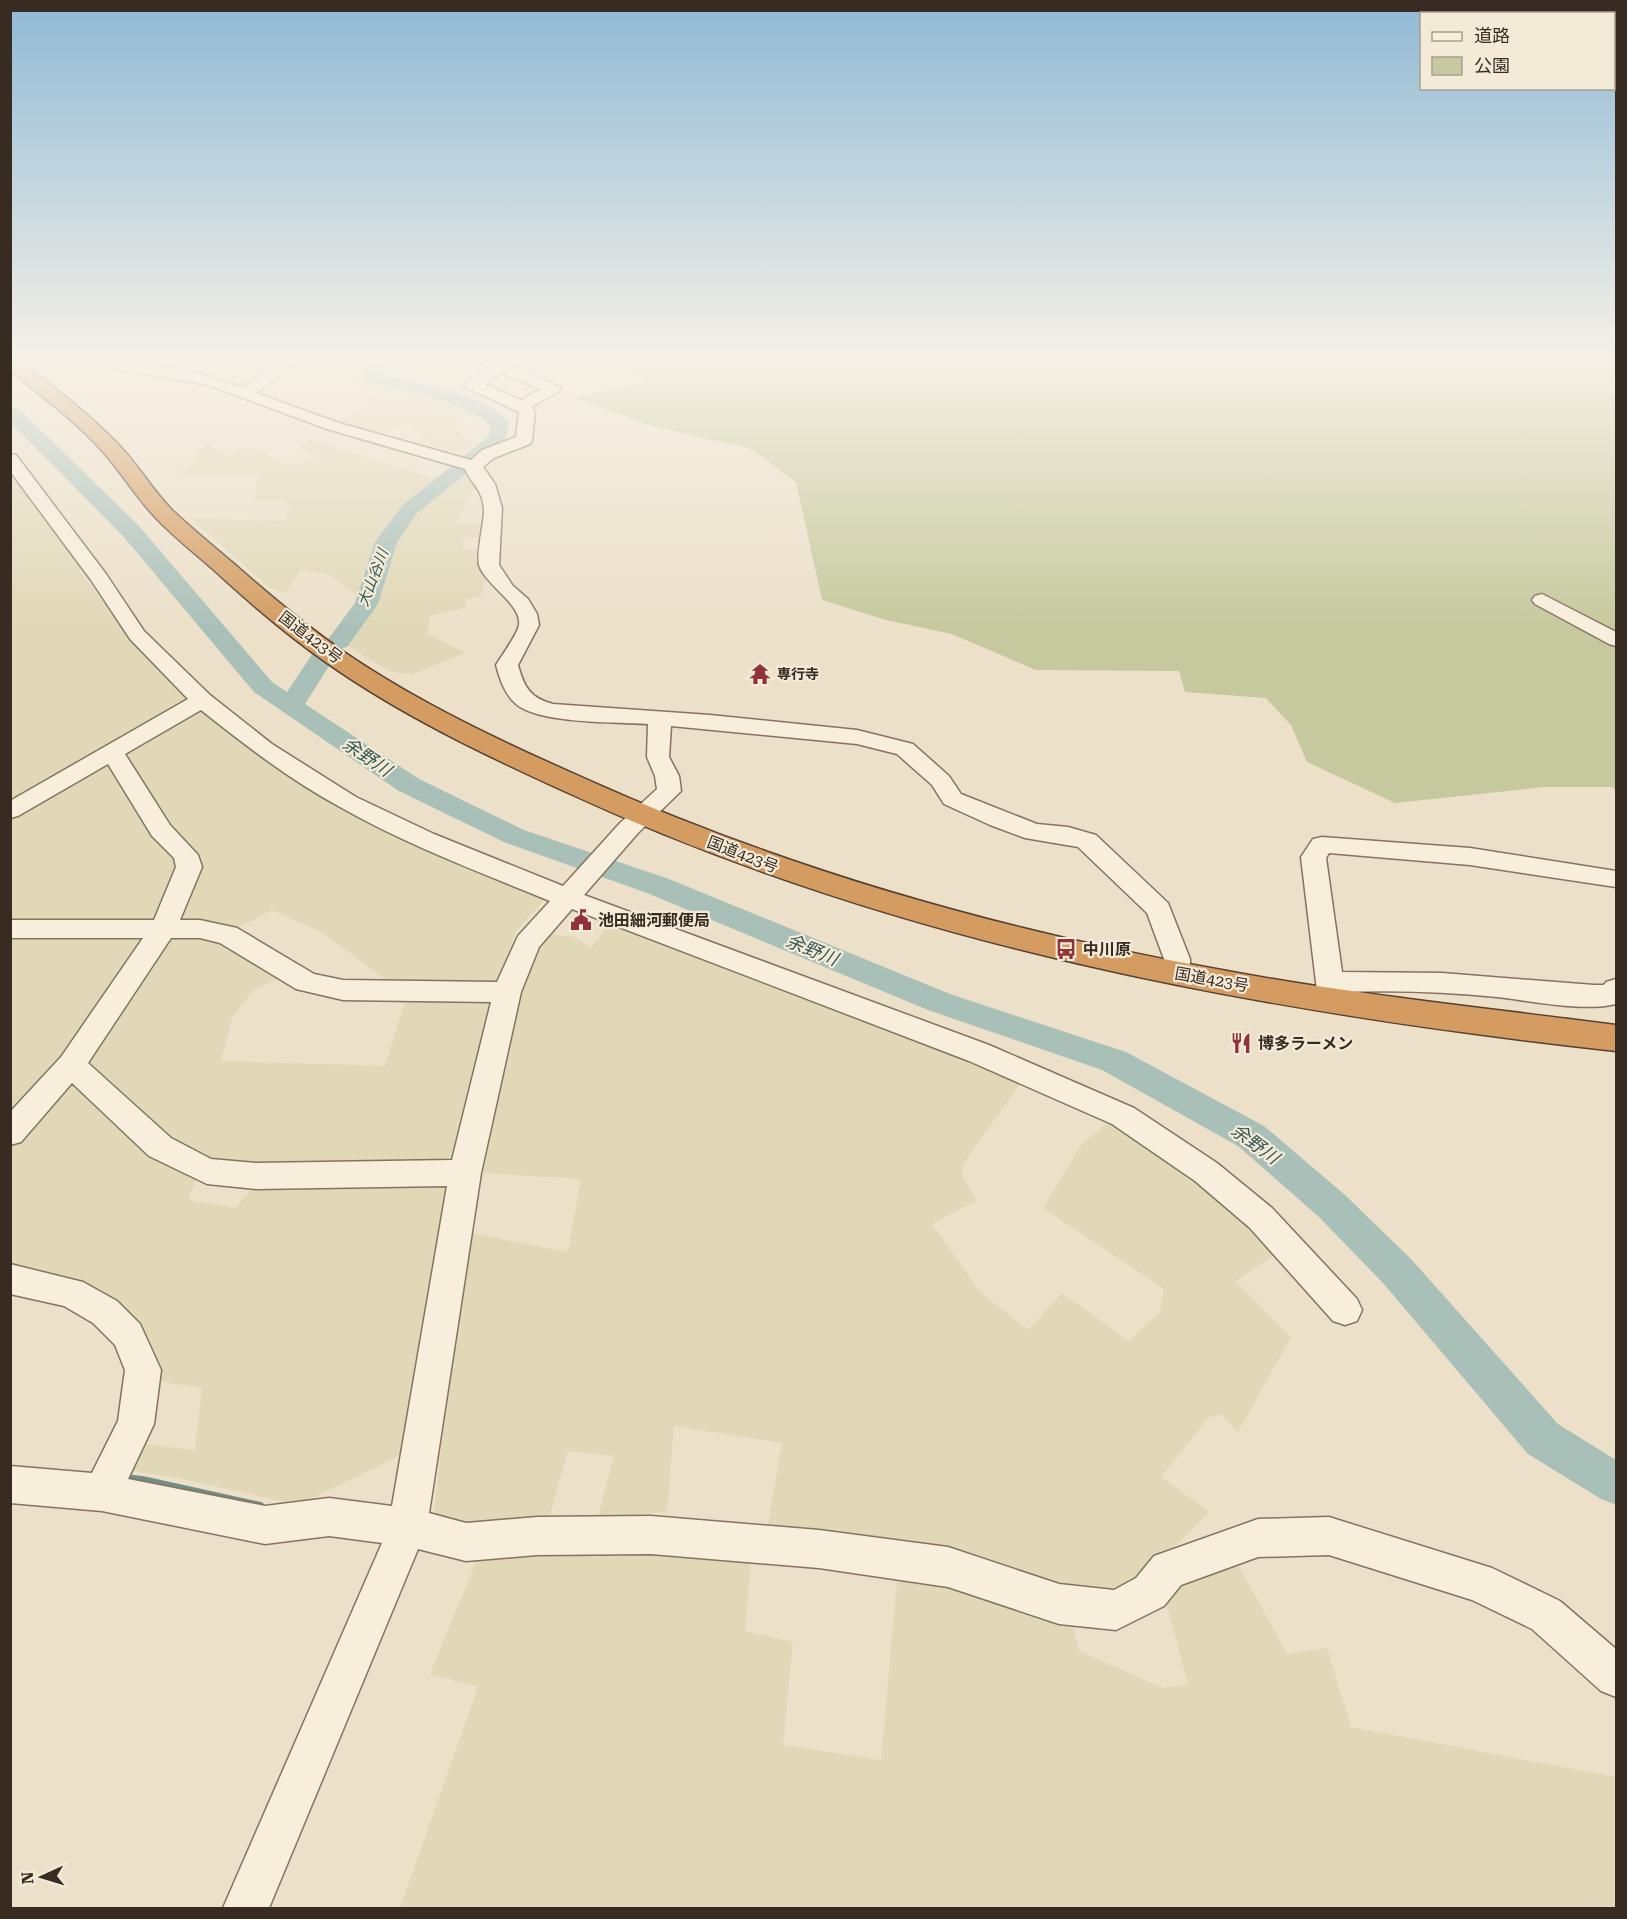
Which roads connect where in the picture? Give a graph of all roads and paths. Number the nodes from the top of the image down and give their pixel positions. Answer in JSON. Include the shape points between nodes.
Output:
{"nodes":[{"id":1,"x":113,"y":451,"type":"edge"},
{"id":2,"x":415,"y":451,"type":"edge"},
{"id":3,"x":497,"y":451,"type":"edge"},
{"id":4,"x":10,"y":459,"type":"edge"},
{"id":5,"x":474,"y":466,"type":"junction"},
{"id":6,"x":1542,"y":600,"type":"dead end"},
{"id":7,"x":1617,"y":640,"type":"edge"},
{"id":8,"x":202,"y":700,"type":"junction"},
{"id":9,"x":654,"y":718,"type":"junction"},
{"id":10,"x":111,"y":751,"type":"junction"},
{"id":11,"x":10,"y":811,"type":"edge"},
{"id":12,"x":636,"y":822,"type":"junction"},
{"id":13,"x":1617,"y":879,"type":"edge"},
{"id":14,"x":568,"y":894,"type":"junction"},
{"id":15,"x":164,"y":928,"type":"junction"},
{"id":16,"x":10,"y":929,"type":"edge"},
{"id":17,"x":1176,"y":974,"type":"junction"},
{"id":18,"x":1617,"y":989,"type":"edge"},
{"id":19,"x":1331,"y":991,"type":"junction"},
{"id":20,"x":507,"y":992,"type":"junction"},
{"id":21,"x":1617,"y":1038,"type":"edge"},
{"id":22,"x":71,"y":1065,"type":"junction"},
{"id":23,"x":10,"y":1133,"type":"edge"},
{"id":24,"x":465,"y":1173,"type":"junction"},
{"id":25,"x":10,"y":1279,"type":"edge"},
{"id":26,"x":1345,"y":1310,"type":"dead end"},
{"id":27,"x":10,"y":1484,"type":"edge"},
{"id":28,"x":102,"y":1492,"type":"junction"},
{"id":29,"x":408,"y":1527,"type":"junction"},
{"id":30,"x":1617,"y":1676,"type":"edge"},
{"id":31,"x":246,"y":1908,"type":"edge"}],
"edges":[{"from":1,"to":12,"type":"highway","name":"国道423号","via":[[168,518],[296,629],[358,672],[435,717]]},
{"from":2,"to":5,"type":"street"},
{"from":3,"to":5,"type":"street"},
{"from":4,"to":8,"type":"street","via":[[137,635]]},
{"from":5,"to":9,"type":"street","via":[[486,484],[493,508],[489,565],[506,590],[518,599],[530,625],[507,665],[512,686],[529,706]]},
{"from":6,"to":7,"type":"street"},
{"from":8,"to":10,"type":"street"},
{"from":8,"to":14,"type":"street","via":[[264,749],[348,802],[425,840]]},
{"from":9,"to":12,"type":"street","via":[[660,723],[658,757],[669,791]]},
{"from":9,"to":17,"type":"street","via":[[857,737],[905,749],[940,781],[952,799],[1034,832],[1068,835],[1088,842],[1159,909],[1177,959]]},
{"from":10,"to":11,"type":"street"},
{"from":10,"to":15,"type":"street","via":[[161,830],[186,855],[189,867]]},
{"from":12,"to":14,"type":"street"},
{"from":12,"to":17,"type":"highway","name":"国道423号","via":[[885,904]]},
{"from":13,"to":19,"type":"street","via":[[1422,850],[1322,845],[1313,857]]},
{"from":14,"to":20,"type":"street","via":[[527,943]]},
{"from":14,"to":26,"type":"street","via":[[979,1053],[1124,1116],[1206,1172],[1261,1218]]},
{"from":15,"to":16,"type":"street"},
{"from":15,"to":20,"type":"street","via":[[228,935],[306,982],[344,990]]},
{"from":15,"to":22,"type":"street"},
{"from":17,"to":19,"type":"highway","name":"国道423号"},
{"from":18,"to":19,"type":"street","via":[[1613,995],[1585,996],[1458,984],[1362,981]]},
{"from":19,"to":21,"type":"highway","name":"国道423号"},
{"from":20,"to":24,"type":"street"},
{"from":22,"to":23,"type":"street"},
{"from":22,"to":24,"type":"street","via":[[160,1147],[207,1171],[256,1176]]},
{"from":24,"to":29,"type":"street"},
{"from":25,"to":28,"type":"street","via":[[71,1293],[105,1312],[128,1335],[143,1370],[136,1424]]},
{"from":27,"to":28,"type":"street"},
{"from":28,"to":29,"type":"street","via":[[265,1525],[329,1517]]},
{"from":29,"to":30,"type":"street","via":[[466,1542],[537,1536],[651,1535],[819,1549],[948,1567],[1059,1604],[1116,1610],[1150,1592],[1168,1570],[1258,1538],[1329,1536],[1488,1587],[1546,1615]]},
{"from":29,"to":31,"type":"street"}]}
